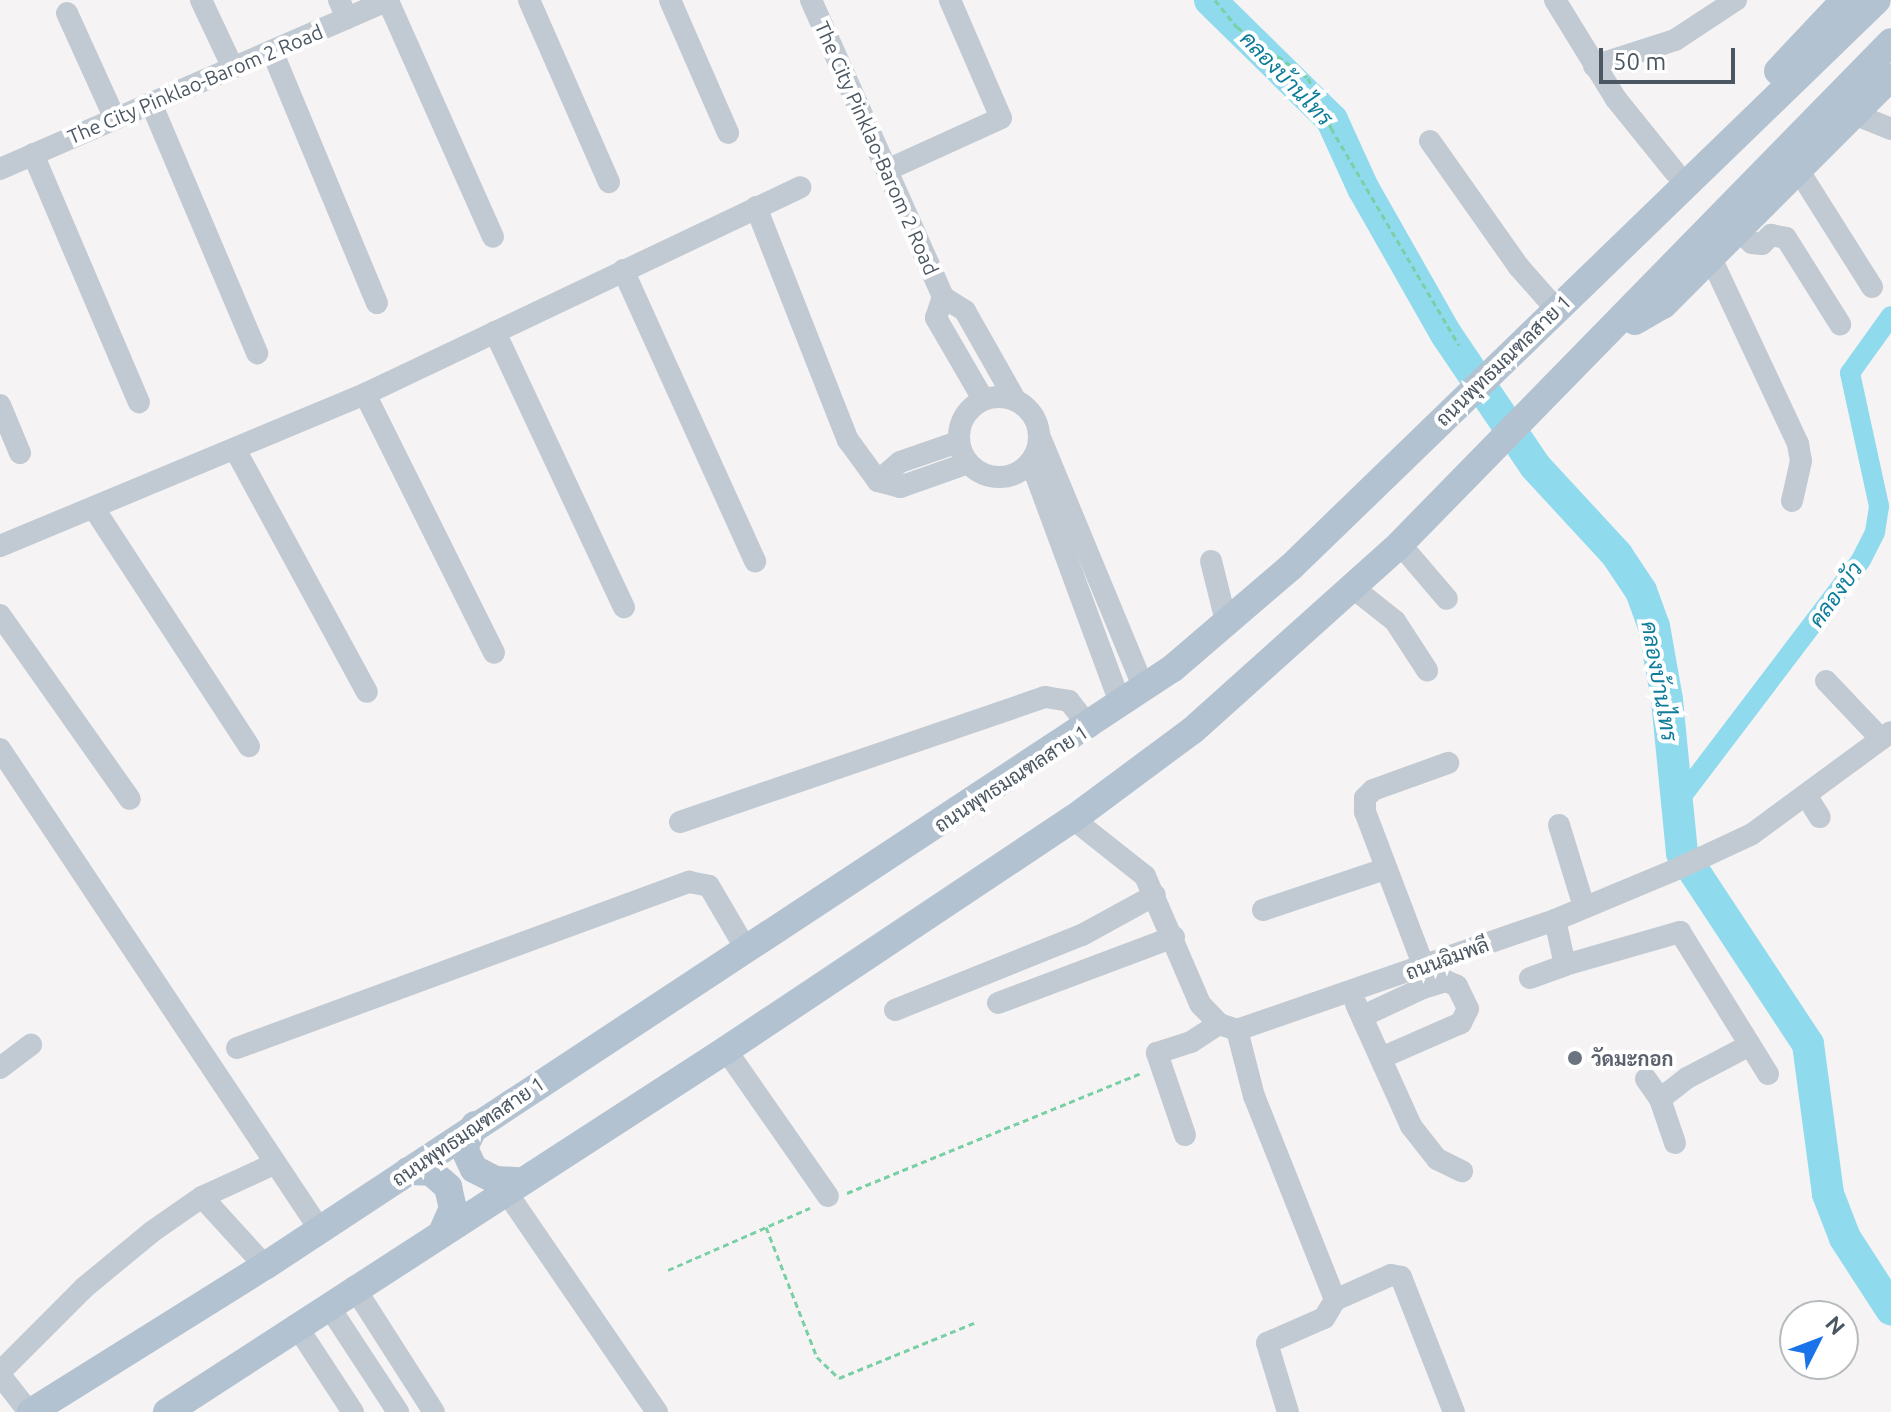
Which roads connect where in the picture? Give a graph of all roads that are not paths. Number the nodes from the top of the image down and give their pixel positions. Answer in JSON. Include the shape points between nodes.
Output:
{"nodes":[{"id":1,"x":201,"y":0,"type":"edge"},
{"id":2,"x":389,"y":0,"type":"edge"},
{"id":3,"x":529,"y":0,"type":"edge"},
{"id":4,"x":670,"y":0,"type":"edge"},
{"id":5,"x":811,"y":0,"type":"edge"},
{"id":6,"x":950,"y":0,"type":"edge"},
{"id":7,"x":1556,"y":0,"type":"edge"},
{"id":8,"x":1736,"y":0,"type":"edge"},
{"id":9,"x":1845,"y":0,"type":"edge"},
{"id":10,"x":1877,"y":0,"type":"edge"},
{"id":11,"x":343,"y":9,"type":"edge"},
{"id":12,"x":67,"y":13,"type":"dead end"},
{"id":13,"x":1891,"y":42,"type":"edge"},
{"id":14,"x":272,"y":51,"type":"junction"},
{"id":15,"x":1594,"y":66,"type":"junction"},
{"id":16,"x":233,"y":68,"type":"junction"},
{"id":17,"x":1891,"y":77,"type":"edge"},
{"id":18,"x":151,"y":103,"type":"junction"},
{"id":19,"x":1854,"y":114,"type":"junction"},
{"id":20,"x":115,"y":119,"type":"junction"},
{"id":21,"x":1891,"y":129,"type":"edge"},
{"id":22,"x":728,"y":133,"type":"dead end"},
{"id":23,"x":1430,"y":141,"type":"dead end"},
{"id":24,"x":33,"y":154,"type":"junction"},
{"id":25,"x":0,"y":169,"type":"edge"},
{"id":26,"x":887,"y":170,"type":"junction"},
{"id":27,"x":1799,"y":171,"type":"junction"},
{"id":28,"x":1675,"y":172,"type":"junction"},
{"id":29,"x":609,"y":182,"type":"dead end"},
{"id":30,"x":800,"y":187,"type":"dead end"},
{"id":31,"x":756,"y":207,"type":"junction"},
{"id":32,"x":1739,"y":231,"type":"junction"},
{"id":33,"x":493,"y":237,"type":"dead end"},
{"id":34,"x":1711,"y":258,"type":"junction"},
{"id":35,"x":623,"y":270,"type":"junction"},
{"id":36,"x":1872,"y":287,"type":"dead end"},
{"id":37,"x":943,"y":297,"type":"junction"},
{"id":38,"x":377,"y":303,"type":"dead end"},
{"id":39,"x":1554,"y":309,"type":"junction"},
{"id":40,"x":1840,"y":324,"type":"dead end"},
{"id":41,"x":495,"y":332,"type":"junction"},
{"id":42,"x":1603,"y":339,"type":"junction"},
{"id":43,"x":257,"y":353,"type":"dead end"},
{"id":44,"x":365,"y":394,"type":"junction"},
{"id":45,"x":983,"y":399,"type":"junction"},
{"id":46,"x":1016,"y":401,"type":"junction"},
{"id":47,"x":139,"y":402,"type":"dead end"},
{"id":48,"x":0,"y":405,"type":"edge"},
{"id":49,"x":1039,"y":435,"type":"junction"},
{"id":50,"x":958,"y":442,"type":"junction"},
{"id":51,"x":236,"y":451,"type":"junction"},
{"id":52,"x":20,"y":453,"type":"dead end"},
{"id":53,"x":1031,"y":462,"type":"junction"},
{"id":54,"x":968,"y":463,"type":"junction"},
{"id":55,"x":878,"y":481,"type":"junction"},
{"id":56,"x":1792,"y":501,"type":"dead end"},
{"id":57,"x":95,"y":510,"type":"junction"},
{"id":58,"x":1400,"y":544,"type":"junction"},
{"id":59,"x":0,"y":546,"type":"edge"},
{"id":60,"x":755,"y":561,"type":"dead end"},
{"id":61,"x":1211,"y":561,"type":"dead end"},
{"id":62,"x":1352,"y":587,"type":"junction"},
{"id":63,"x":1447,"y":599,"type":"dead end"},
{"id":64,"x":624,"y":607,"type":"dead end"},
{"id":65,"x":0,"y":615,"type":"edge"},
{"id":66,"x":1227,"y":625,"type":"junction"},
{"id":67,"x":494,"y":653,"type":"dead end"},
{"id":68,"x":1427,"y":670,"type":"dead end"},
{"id":69,"x":1826,"y":681,"type":"dead end"},
{"id":70,"x":367,"y":692,"type":"dead end"},
{"id":71,"x":1132,"y":697,"type":"junction"},
{"id":72,"x":1089,"y":727,"type":"junction"},
{"id":73,"x":1886,"y":736,"type":"edge"},
{"id":74,"x":249,"y":746,"type":"dead end"},
{"id":75,"x":0,"y":749,"type":"edge"},
{"id":76,"x":1448,"y":763,"type":"dead end"},
{"id":77,"x":1806,"y":795,"type":"junction"},
{"id":78,"x":130,"y":799,"type":"dead end"},
{"id":79,"x":1820,"y":817,"type":"dead end"},
{"id":80,"x":1073,"y":819,"type":"junction"},
{"id":81,"x":680,"y":822,"type":"dead end"},
{"id":82,"x":1559,"y":825,"type":"dead end"},
{"id":83,"x":1385,"y":869,"type":"junction"},
{"id":84,"x":1155,"y":895,"type":"junction"},
{"id":85,"x":1584,"y":907,"type":"junction"},
{"id":86,"x":1263,"y":910,"type":"dead end"},
{"id":87,"x":1555,"y":920,"type":"junction"},
{"id":88,"x":1174,"y":937,"type":"junction"},
{"id":89,"x":746,"y":949,"type":"junction"},
{"id":90,"x":1565,"y":965,"type":"junction"},
{"id":91,"x":1424,"y":967,"type":"junction"},
{"id":92,"x":1530,"y":978,"type":"dead end"},
{"id":93,"x":1349,"y":993,"type":"junction"},
{"id":94,"x":998,"y":1003,"type":"dead end"},
{"id":95,"x":895,"y":1010,"type":"dead end"},
{"id":96,"x":1363,"y":1016,"type":"junction"},
{"id":97,"x":1228,"y":1027,"type":"junction"},
{"id":98,"x":31,"y":1045,"type":"dead end"},
{"id":99,"x":1750,"y":1045,"type":"junction"},
{"id":100,"x":237,"y":1048,"type":"dead end"},
{"id":101,"x":726,"y":1050,"type":"junction"},
{"id":102,"x":1383,"y":1057,"type":"junction"},
{"id":103,"x":0,"y":1068,"type":"edge"},
{"id":104,"x":1768,"y":1074,"type":"dead end"},
{"id":105,"x":1646,"y":1079,"type":"dead end"},
{"id":106,"x":1660,"y":1099,"type":"junction"},
{"id":107,"x":475,"y":1125,"type":"junction"},
{"id":108,"x":1185,"y":1135,"type":"dead end"},
{"id":109,"x":1675,"y":1143,"type":"dead end"},
{"id":110,"x":274,"y":1164,"type":"junction"},
{"id":111,"x":408,"y":1171,"type":"junction"},
{"id":112,"x":1462,"y":1171,"type":"dead end"},
{"id":113,"x":512,"y":1185,"type":"junction"},
{"id":114,"x":202,"y":1197,"type":"junction"},
{"id":115,"x":828,"y":1199,"type":"road end"},
{"id":116,"x":444,"y":1228,"type":"junction"},
{"id":117,"x":320,"y":1230,"type":"junction"},
{"id":118,"x":265,"y":1266,"type":"junction"},
{"id":119,"x":354,"y":1287,"type":"junction"},
{"id":120,"x":1335,"y":1300,"type":"junction"},
{"id":121,"x":328,"y":1305,"type":"junction"},
{"id":122,"x":296,"y":1325,"type":"junction"},
{"id":123,"x":0,"y":1374,"type":"edge"},
{"id":124,"x":30,"y":1412,"type":"edge"},
{"id":125,"x":167,"y":1412,"type":"edge"},
{"id":126,"x":353,"y":1412,"type":"edge"},
{"id":127,"x":398,"y":1412,"type":"edge"},
{"id":128,"x":434,"y":1412,"type":"edge"},
{"id":129,"x":657,"y":1412,"type":"edge"},
{"id":130,"x":1288,"y":1412,"type":"edge"},
{"id":131,"x":1454,"y":1412,"type":"edge"}],
"edges":[{"from":1,"to":16,"type":"street"},
{"from":2,"to":11,"type":"street","name":"The City Pinklao-Barom 2 Road"},
{"from":2,"to":33,"type":"street"},
{"from":3,"to":29,"type":"street"},
{"from":4,"to":22,"type":"street"},
{"from":5,"to":26,"type":"street","name":"The City Pinklao-Barom 2 Road"},
{"from":6,"to":26,"type":"street","via":[[1001,118]]},
{"from":7,"to":15,"type":"street"},
{"from":8,"to":15,"type":"street","via":[[1675,40]]},
{"from":9,"to":28,"type":"main road"},
{"from":10,"to":39,"type":"main road","name":"ถนนพุทธมณฑลสาย 1"},
{"from":11,"to":14,"type":"street","name":"The City Pinklao-Barom 2 Road"},
{"from":12,"to":20,"type":"street"},
{"from":13,"to":42,"type":"main road"},
{"from":14,"to":16,"type":"street","name":"The City Pinklao-Barom 2 Road"},
{"from":14,"to":38,"type":"street"},
{"from":15,"to":28,"type":"street"},
{"from":16,"to":18,"type":"street","name":"The City Pinklao-Barom 2 Road"},
{"from":17,"to":19,"type":"main road"},
{"from":18,"to":20,"type":"street","name":"The City Pinklao-Barom 2 Road"},
{"from":18,"to":43,"type":"street"},
{"from":19,"to":21,"type":"street"},
{"from":19,"to":27,"type":"main road"},
{"from":20,"to":24,"type":"street","name":"The City Pinklao-Barom 2 Road"},
{"from":23,"to":39,"type":"street"},
{"from":24,"to":25,"type":"street","name":"The City Pinklao-Barom 2 Road"},
{"from":24,"to":47,"type":"street"},
{"from":26,"to":37,"type":"street","name":"The City Pinklao-Barom 2 Road"},
{"from":27,"to":32,"type":"main road"},
{"from":27,"to":36,"type":"street"},
{"from":28,"to":39,"type":"main road"},
{"from":30,"to":31,"type":"street"},
{"from":31,"to":35,"type":"street"},
{"from":31,"to":55,"type":"street","via":[[848,440]]},
{"from":32,"to":34,"type":"main road"},
{"from":32,"to":40,"type":"street","via":[[1752,243],[1762,244],[1771,235],[1786,238]]},
{"from":34,"to":42,"type":"main road","via":[[1663,305]]},
{"from":34,"to":56,"type":"street","via":[[1798,444],[1801,461]]},
{"from":35,"to":41,"type":"street"},
{"from":35,"to":60,"type":"street"},
{"from":37,"to":45,"type":"street","via":[[936,318]]},
{"from":37,"to":46,"type":"street","via":[[965,311]]},
{"from":39,"to":66,"type":"main road","name":"ถนนพุทธมณฑลสาย 1"},
{"from":41,"to":44,"type":"street"},
{"from":41,"to":64,"type":"street"},
{"from":42,"to":58,"type":"main road"},
{"from":44,"to":51,"type":"street"},
{"from":44,"to":67,"type":"street"},
{"from":45,"to":46,"type":"street"},
{"from":45,"to":50,"type":"street","via":[[964,416]]},
{"from":46,"to":49,"type":"street","via":[[1032,415]]},
{"from":48,"to":52,"type":"street"},
{"from":49,"to":53,"type":"street"},
{"from":49,"to":71,"type":"street"},
{"from":50,"to":54,"type":"street"},
{"from":50,"to":55,"type":"street","via":[[900,462]]},
{"from":51,"to":57,"type":"street"},
{"from":51,"to":70,"type":"street"},
{"from":53,"to":54,"type":"street","via":[[1021,472],[995,478]]},
{"from":53,"to":71,"type":"street"},
{"from":54,"to":55,"type":"street","via":[[900,487]]},
{"from":57,"to":59,"type":"street"},
{"from":57,"to":74,"type":"street"},
{"from":58,"to":62,"type":"main road"},
{"from":58,"to":63,"type":"street"},
{"from":61,"to":66,"type":"street"},
{"from":62,"to":68,"type":"street","via":[[1395,621]]},
{"from":62,"to":80,"type":"main road","via":[[1193,730]]},
{"from":65,"to":78,"type":"street"},
{"from":66,"to":71,"type":"main road","name":"ถนนพุทธมณฑลสาย 1"},
{"from":69,"to":73,"type":"street"},
{"from":71,"to":72,"type":"main road","name":"ถนนพุทธมณฑลสาย 1"},
{"from":72,"to":81,"type":"street","via":[[1069,701],[1045,697]]},
{"from":72,"to":89,"type":"main road","name":"ถนนพุทธมณฑลสาย 1"},
{"from":73,"to":77,"type":"street","name":"ถนนฉิมพลี"},
{"from":75,"to":110,"type":"street"},
{"from":76,"to":83,"type":"street","via":[[1373,790],[1365,798]]},
{"from":77,"to":79,"type":"street"},
{"from":77,"to":85,"type":"street","name":"ถนนฉิมพลี","via":[[1752,834]]},
{"from":80,"to":84,"type":"street","via":[[1135,866]]},
{"from":80,"to":101,"type":"main road"},
{"from":82,"to":85,"type":"street"},
{"from":83,"to":86,"type":"street"},
{"from":83,"to":91,"type":"street"},
{"from":84,"to":88,"type":"street"},
{"from":84,"to":95,"type":"street","via":[[1082,935]]},
{"from":85,"to":87,"type":"street","name":"ถนนฉิมพลี"},
{"from":87,"to":90,"type":"street"},
{"from":87,"to":91,"type":"street","name":"ถนนฉิมพลี"},
{"from":88,"to":94,"type":"street"},
{"from":88,"to":97,"type":"street","via":[[1200,1004]]},
{"from":89,"to":100,"type":"street","via":[[709,886],[689,882]]},
{"from":89,"to":107,"type":"main road","name":"ถนนพุทธมณฑลสาย 1"},
{"from":90,"to":92,"type":"street"},
{"from":90,"to":99,"type":"street","via":[[1680,932]]},
{"from":91,"to":93,"type":"street","name":"ถนนฉิมพลี"},
{"from":93,"to":96,"type":"street"},
{"from":93,"to":97,"type":"street","name":"ถนนฉิมพลี"},
{"from":96,"to":102,"type":"street"},
{"from":96,"to":102,"type":"street","via":[[1423,988],[1446,981],[1457,986],[1468,1009],[1461,1023]]},
{"from":97,"to":108,"type":"street","name":"ถนนฉิมพลี","via":[[1157,1053]]},
{"from":97,"to":120,"type":"street"},
{"from":98,"to":103,"type":"street"},
{"from":99,"to":104,"type":"street"},
{"from":99,"to":106,"type":"street","via":[[1687,1078]]},
{"from":101,"to":113,"type":"main road"},
{"from":101,"to":115,"type":"street"},
{"from":102,"to":112,"type":"street","via":[[1417,1134],[1437,1159]]},
{"from":105,"to":106,"type":"street"},
{"from":106,"to":109,"type":"street"},
{"from":107,"to":111,"type":"main road","name":"ถนนพุทธมณฑลสาย 1"},
{"from":107,"to":113,"type":"main road","via":[[464,1148],[474,1169]]},
{"from":110,"to":114,"type":"street"},
{"from":110,"to":117,"type":"street"},
{"from":111,"to":116,"type":"main road","via":[[431,1172],[448,1187],[453,1208]]},
{"from":111,"to":117,"type":"main road","name":"ถนนพุทธมณฑลสาย 1"},
{"from":113,"to":116,"type":"main road"},
{"from":113,"to":129,"type":"street"},
{"from":114,"to":118,"type":"street"},
{"from":114,"to":123,"type":"street","via":[[85,1287]]},
{"from":116,"to":119,"type":"main road"},
{"from":117,"to":118,"type":"main road","name":"ถนนพุทธมณฑลสาย 1"},
{"from":118,"to":124,"type":"main road","name":"ถนนพุทธมณฑลสาย 1"},
{"from":119,"to":121,"type":"main road"},
{"from":119,"to":128,"type":"street"},
{"from":120,"to":130,"type":"street","via":[[1324,1318],[1267,1343]]},
{"from":120,"to":131,"type":"street","via":[[1391,1275],[1401,1277]]},
{"from":121,"to":122,"type":"main road"},
{"from":121,"to":127,"type":"street"},
{"from":122,"to":125,"type":"main road"},
{"from":122,"to":126,"type":"street"},
{"from":123,"to":124,"type":"street"}]}
